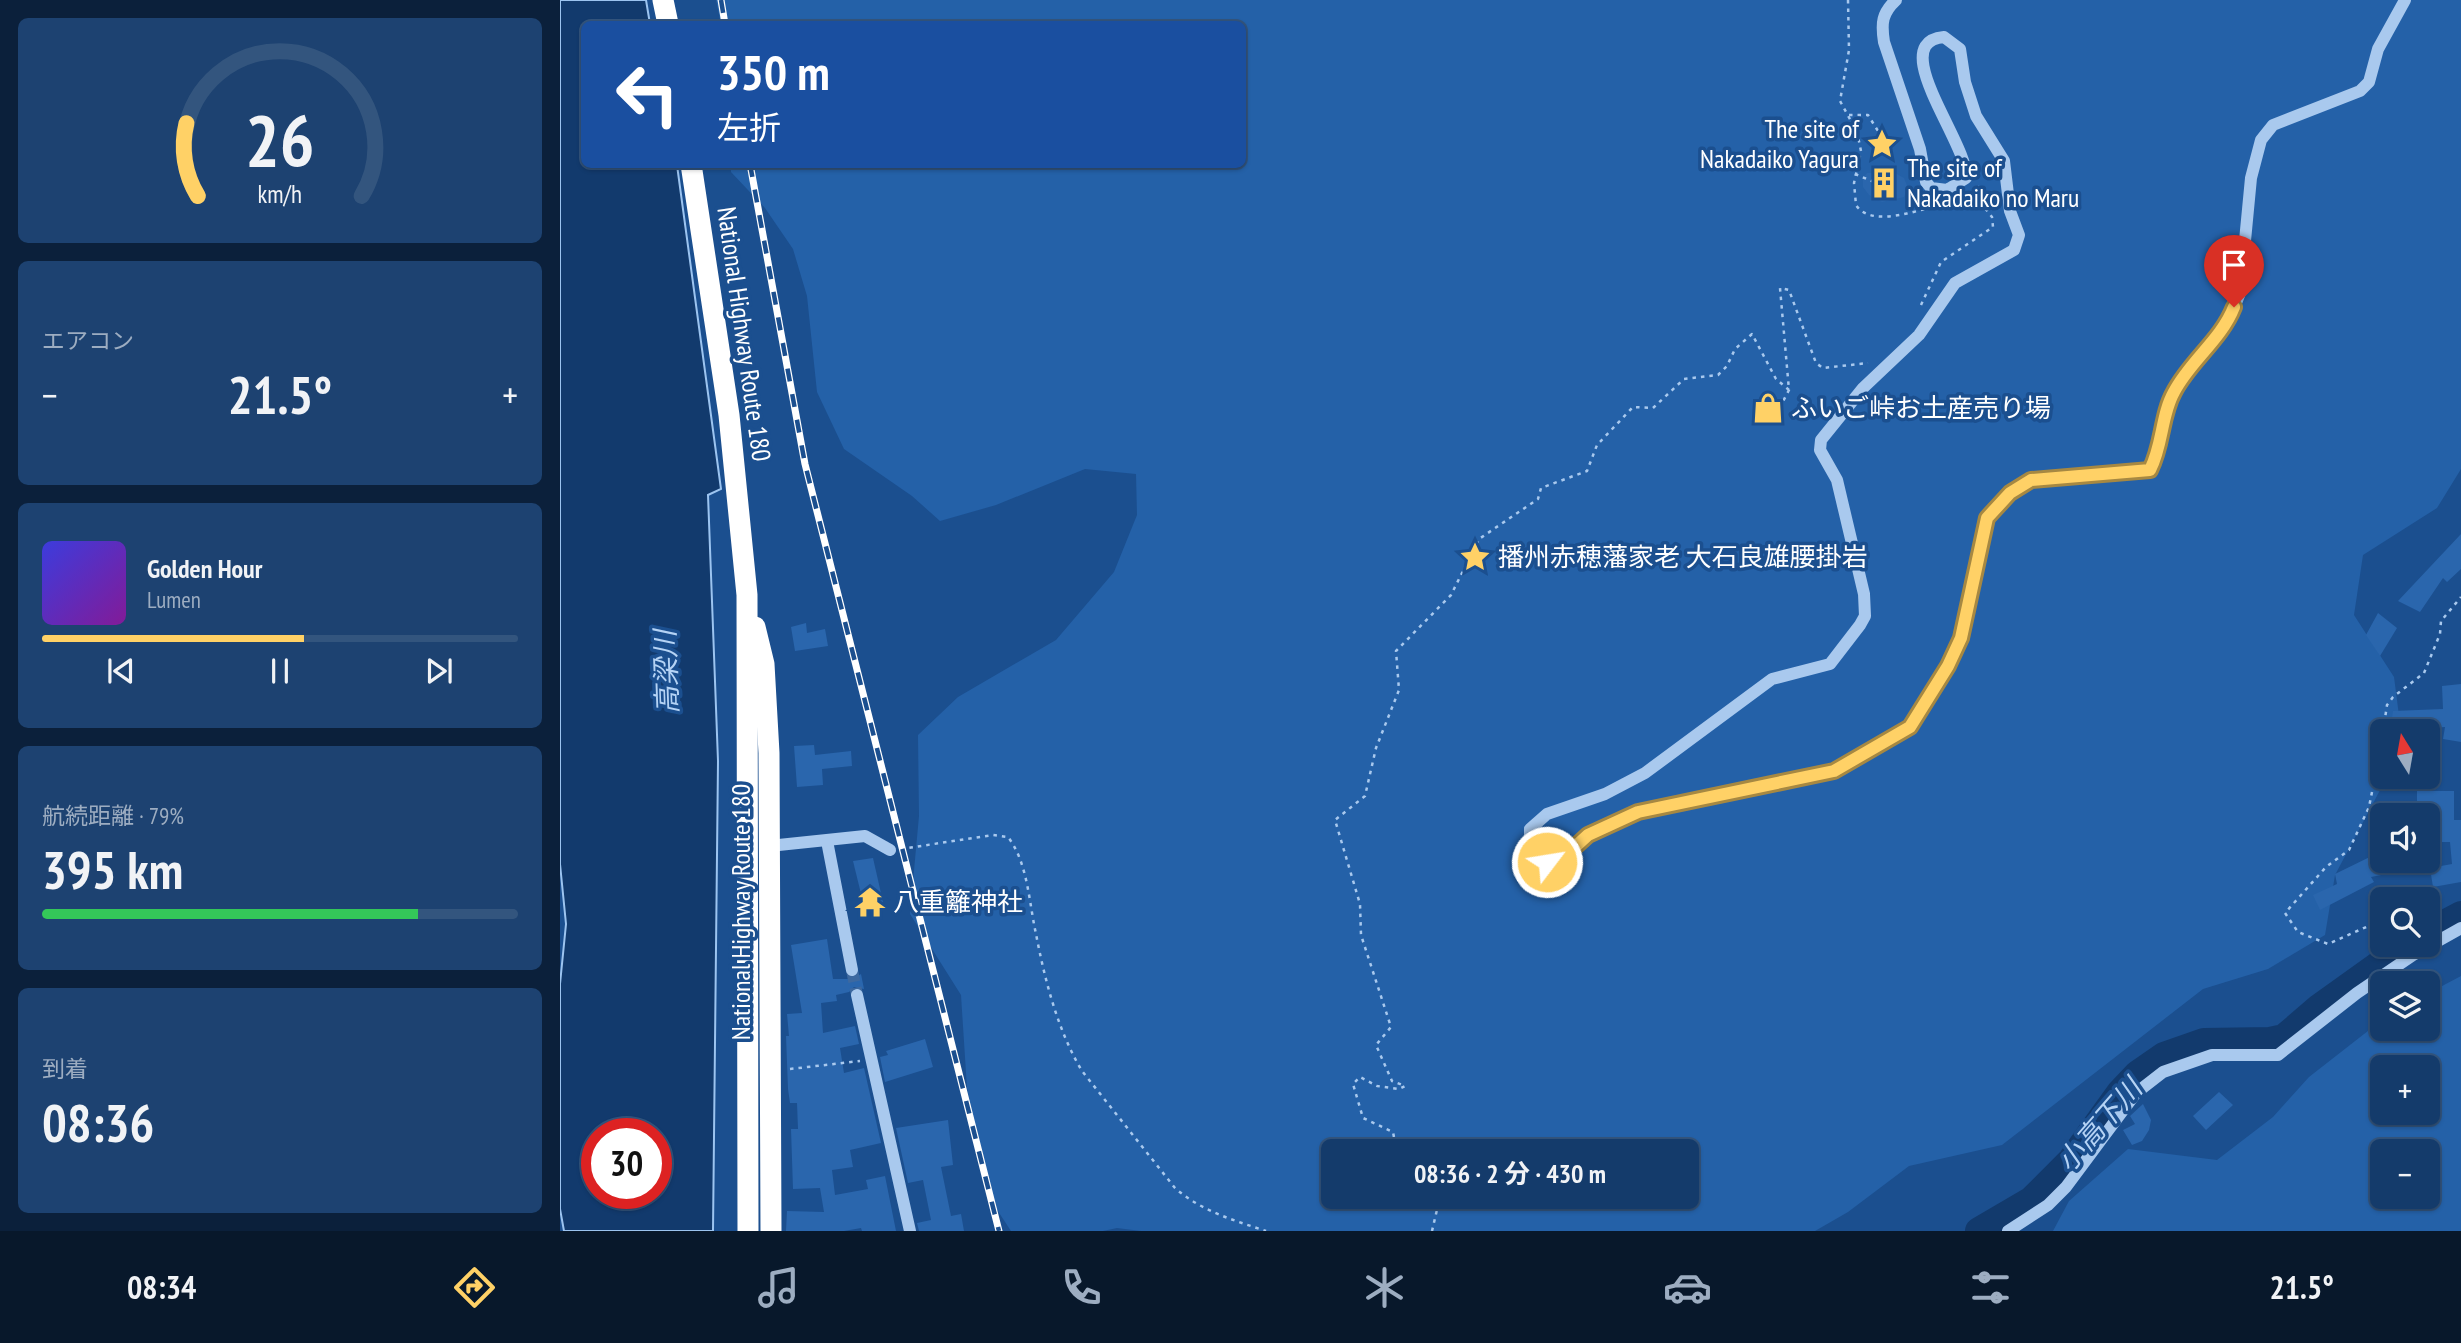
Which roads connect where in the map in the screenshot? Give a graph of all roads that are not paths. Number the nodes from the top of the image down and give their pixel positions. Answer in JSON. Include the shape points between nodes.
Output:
{"nodes":[{"id":1,"x":663,"y":0,"type":"edge"},
{"id":2,"x":1896,"y":0,"type":"edge"},
{"id":3,"x":2406,"y":0,"type":"edge"},
{"id":4,"x":667,"y":21,"type":"edge"},
{"id":5,"x":692,"y":168,"type":"edge"},
{"id":6,"x":747,"y":595,"type":"junction"},
{"id":7,"x":827,"y":841,"type":"junction"},
{"id":8,"x":769,"y":846,"type":"junction"},
{"id":9,"x":890,"y":850,"type":"road end"},
{"id":10,"x":2461,"y":928,"type":"edge"},
{"id":11,"x":852,"y":970,"type":"tunnel mouth"},
{"id":12,"x":857,"y":995,"type":"tunnel mouth"},
{"id":13,"x":748,"y":1231,"type":"edge"},
{"id":14,"x":771,"y":1231,"type":"edge"},
{"id":15,"x":910,"y":1231,"type":"edge"},
{"id":16,"x":2008,"y":1231,"type":"edge"}],
"edges":[{"from":1,"to":4,"type":"highway"},
{"from":2,"to":3,"type":"street","via":[[1881,23],[1884,42],[1920,149],[1926,182],[1947,190],[1966,178],[1967,168],[1923,67],[1925,43],[1944,37],[1960,48],[1976,116],[2004,161],[2017,244],[2008,256],[1955,283],[1919,334],[1863,388],[1821,440],[1820,450],[1837,480],[1864,594],[1865,616],[1853,635],[1830,664],[1772,679],[1645,773],[1595,799],[1547,814],[1530,829],[1530,848],[1547,862],[1565,856],[1588,835],[1638,812],[1834,771],[1910,727],[1961,638],[1987,518],[2010,493],[2031,480],[2150,470],[2173,392],[2228,322],[2241,293],[2251,178],[2261,140],[2273,125],[2360,91],[2369,82],[2378,49]]},
{"from":5,"to":6,"type":"highway","name":"National Highway Route 180","via":[[729,415]]},
{"from":6,"to":8,"type":"highway","name":"National Highway Route 180","via":[[764,664]]},
{"from":6,"to":13,"type":"highway","name":"National Highway Route 180"},
{"from":7,"to":8,"type":"street"},
{"from":7,"to":9,"type":"street","via":[[865,836]]},
{"from":7,"to":11,"type":"street"},
{"from":8,"to":14,"type":"highway","name":"National Highway Route 180"},
{"from":10,"to":16,"type":"street","via":[[2357,993],[2278,1055],[2212,1055],[2162,1072],[2129,1101],[2066,1187]]},
{"from":12,"to":15,"type":"street"}]}
